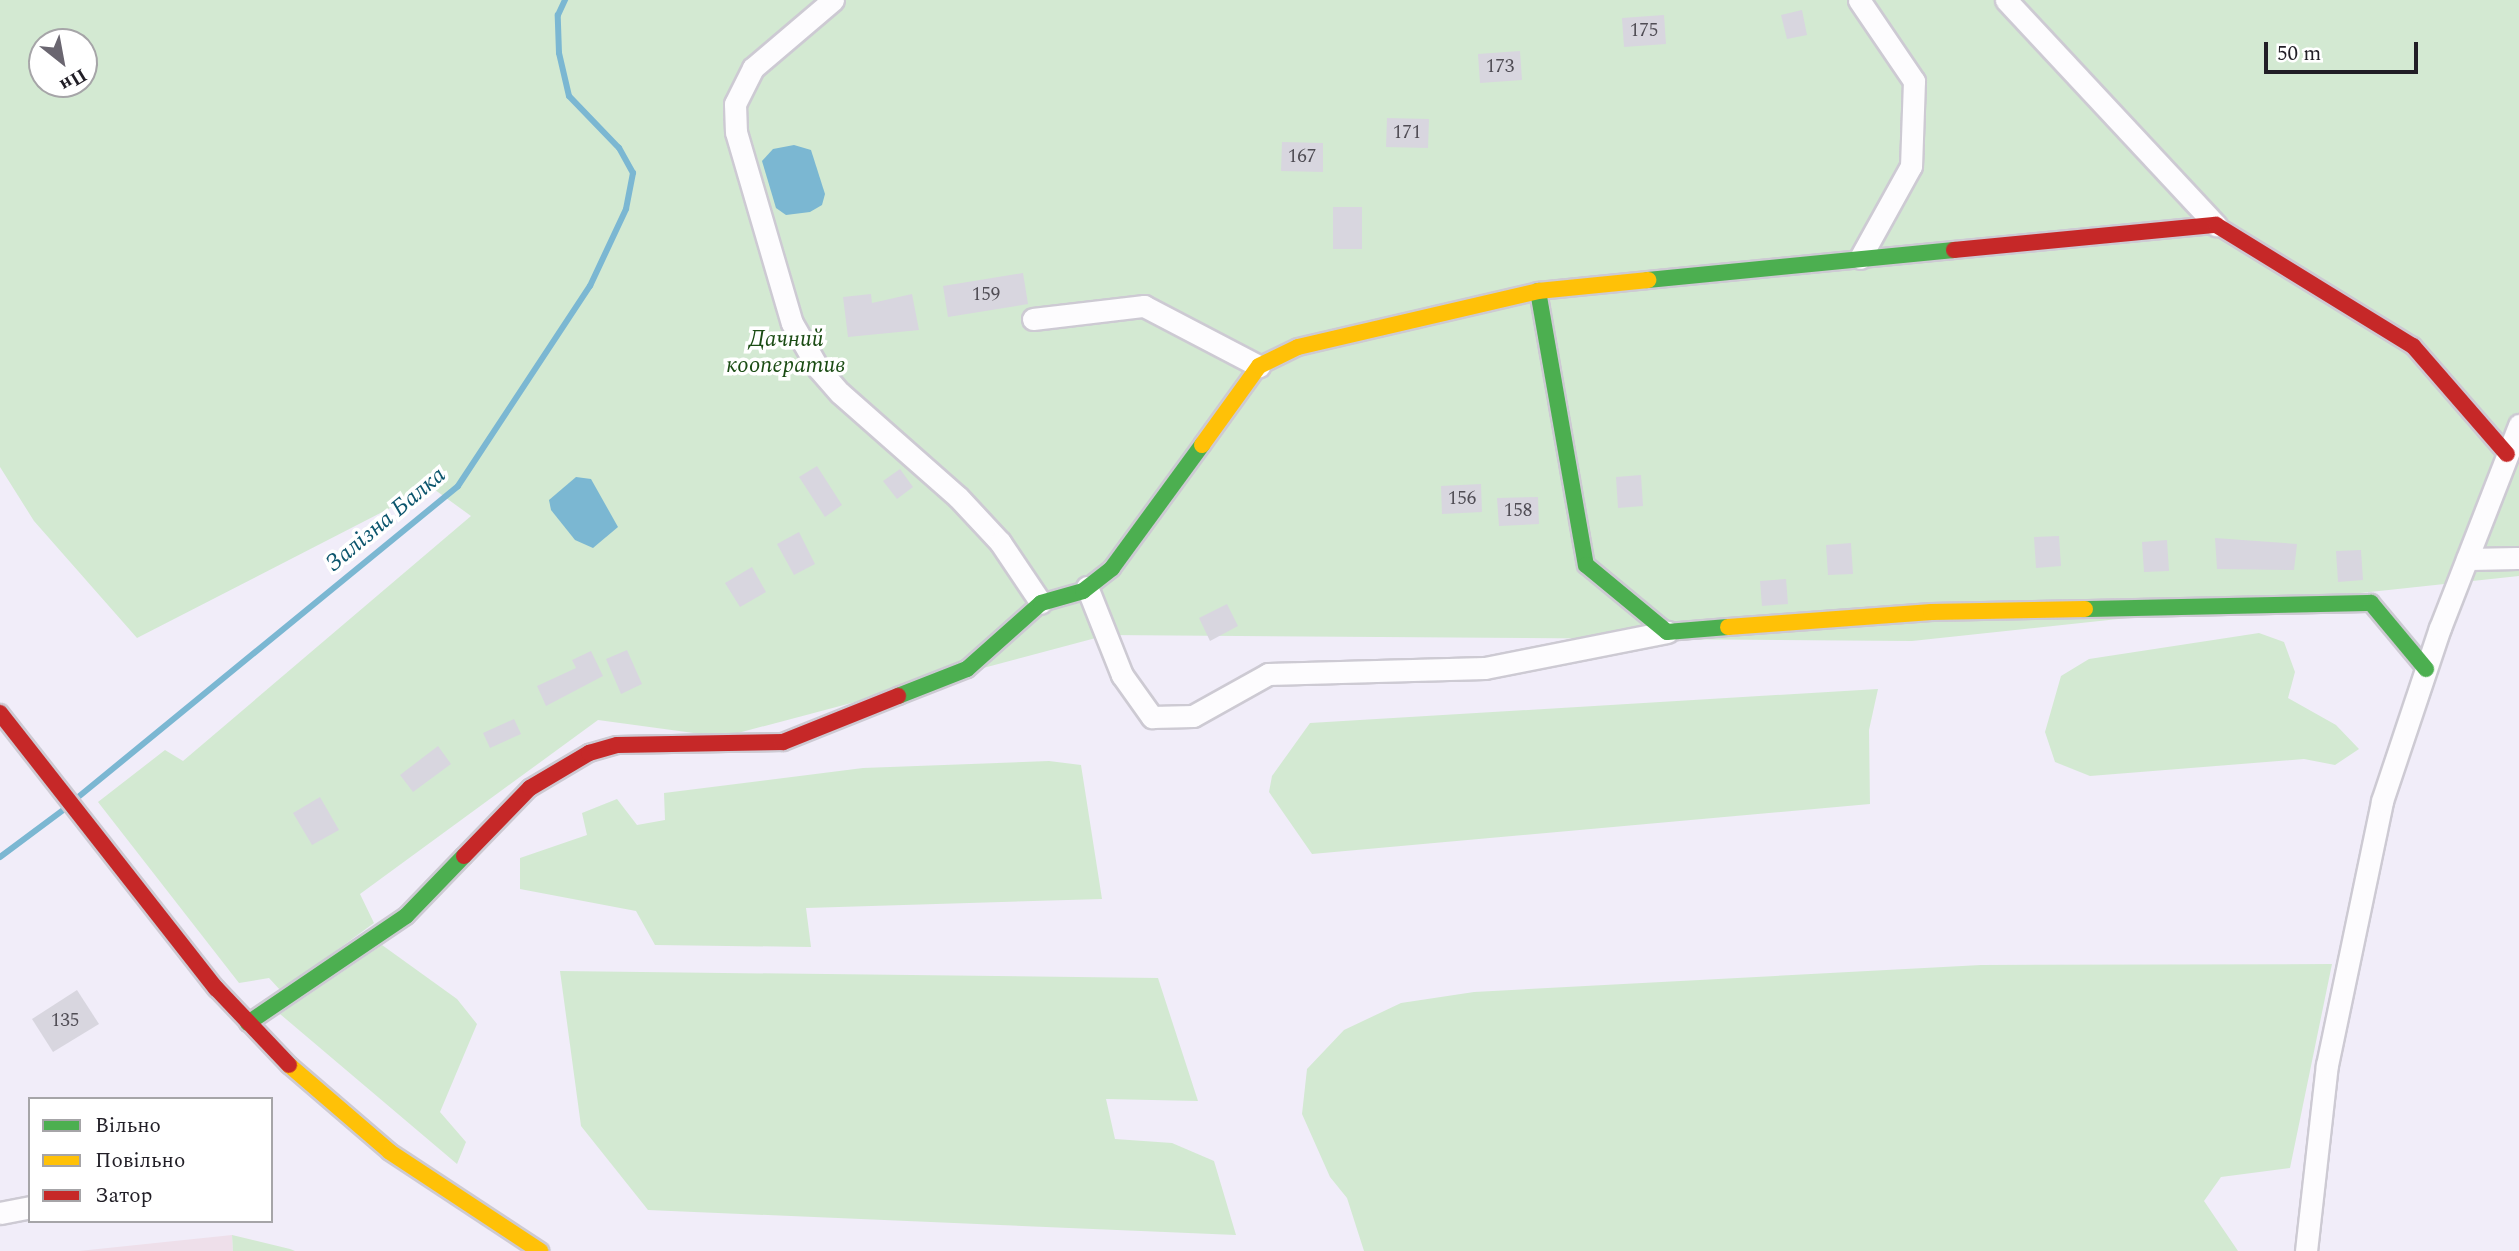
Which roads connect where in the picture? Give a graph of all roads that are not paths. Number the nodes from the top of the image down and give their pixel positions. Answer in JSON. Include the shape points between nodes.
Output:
{"nodes":[{"id":1,"x":833,"y":0,"type":"edge"},
{"id":2,"x":1859,"y":0,"type":"edge"},
{"id":3,"x":2006,"y":0,"type":"edge"},
{"id":4,"x":2216,"y":225,"type":"junction"},
{"id":5,"x":1860,"y":258,"type":"junction"},
{"id":6,"x":1538,"y":291,"type":"junction"},
{"id":7,"x":1033,"y":319,"type":"dead end"},
{"id":8,"x":1259,"y":366,"type":"junction"},
{"id":9,"x":2519,"y":425,"type":"edge"},
{"id":10,"x":2507,"y":454,"type":"junction"},
{"id":11,"x":2519,"y":558,"type":"edge"},
{"id":12,"x":2467,"y":559,"type":"junction"},
{"id":13,"x":1087,"y":587,"type":"junction"},
{"id":14,"x":1041,"y":603,"type":"junction"},
{"id":15,"x":1667,"y":632,"type":"junction"},
{"id":16,"x":2426,"y":669,"type":"junction"},
{"id":17,"x":0,"y":713,"type":"edge"},
{"id":18,"x":248,"y":1023,"type":"junction"},
{"id":19,"x":28,"y":1207,"type":"edge"},
{"id":20,"x":0,"y":1213,"type":"edge"},
{"id":21,"x":541,"y":1251,"type":"edge"},
{"id":22,"x":2306,"y":1251,"type":"edge"}],
"edges":[{"from":1,"to":14,"type":"street","via":[[753,68],[735,104],[736,132],[792,323],[832,385],[967,506],[1000,542]]},
{"from":2,"to":5,"type":"street","via":[[1914,80],[1911,166]]},
{"from":3,"to":4,"type":"street"},
{"from":4,"to":5,"type":"street"},
{"from":4,"to":10,"type":"street","via":[[2413,346]]},
{"from":5,"to":6,"type":"street"},
{"from":6,"to":8,"type":"street","via":[[1298,347]]},
{"from":6,"to":15,"type":"street","via":[[1586,565]]},
{"from":7,"to":8,"type":"street","via":[[1144,306]]},
{"from":8,"to":13,"type":"street","via":[[1135,540]]},
{"from":9,"to":10,"type":"street"},
{"from":10,"to":12,"type":"street"},
{"from":11,"to":12,"type":"street"},
{"from":12,"to":16,"type":"street"},
{"from":13,"to":14,"type":"street"},
{"from":13,"to":15,"type":"street","via":[[1122,675],[1152,717],[1193,716],[1268,674],[1485,668]]},
{"from":14,"to":18,"type":"street","via":[[1009,637],[967,669],[806,737],[756,746],[617,745],[557,769],[530,788],[406,916]]},
{"from":15,"to":16,"type":"street","via":[[1931,612],[2371,603]]},
{"from":16,"to":22,"type":"street","via":[[2382,801],[2330,1052]]},
{"from":17,"to":18,"type":"street"},
{"from":18,"to":21,"type":"street","via":[[390,1152],[478,1215]]},
{"from":19,"to":20,"type":"street"}]}
